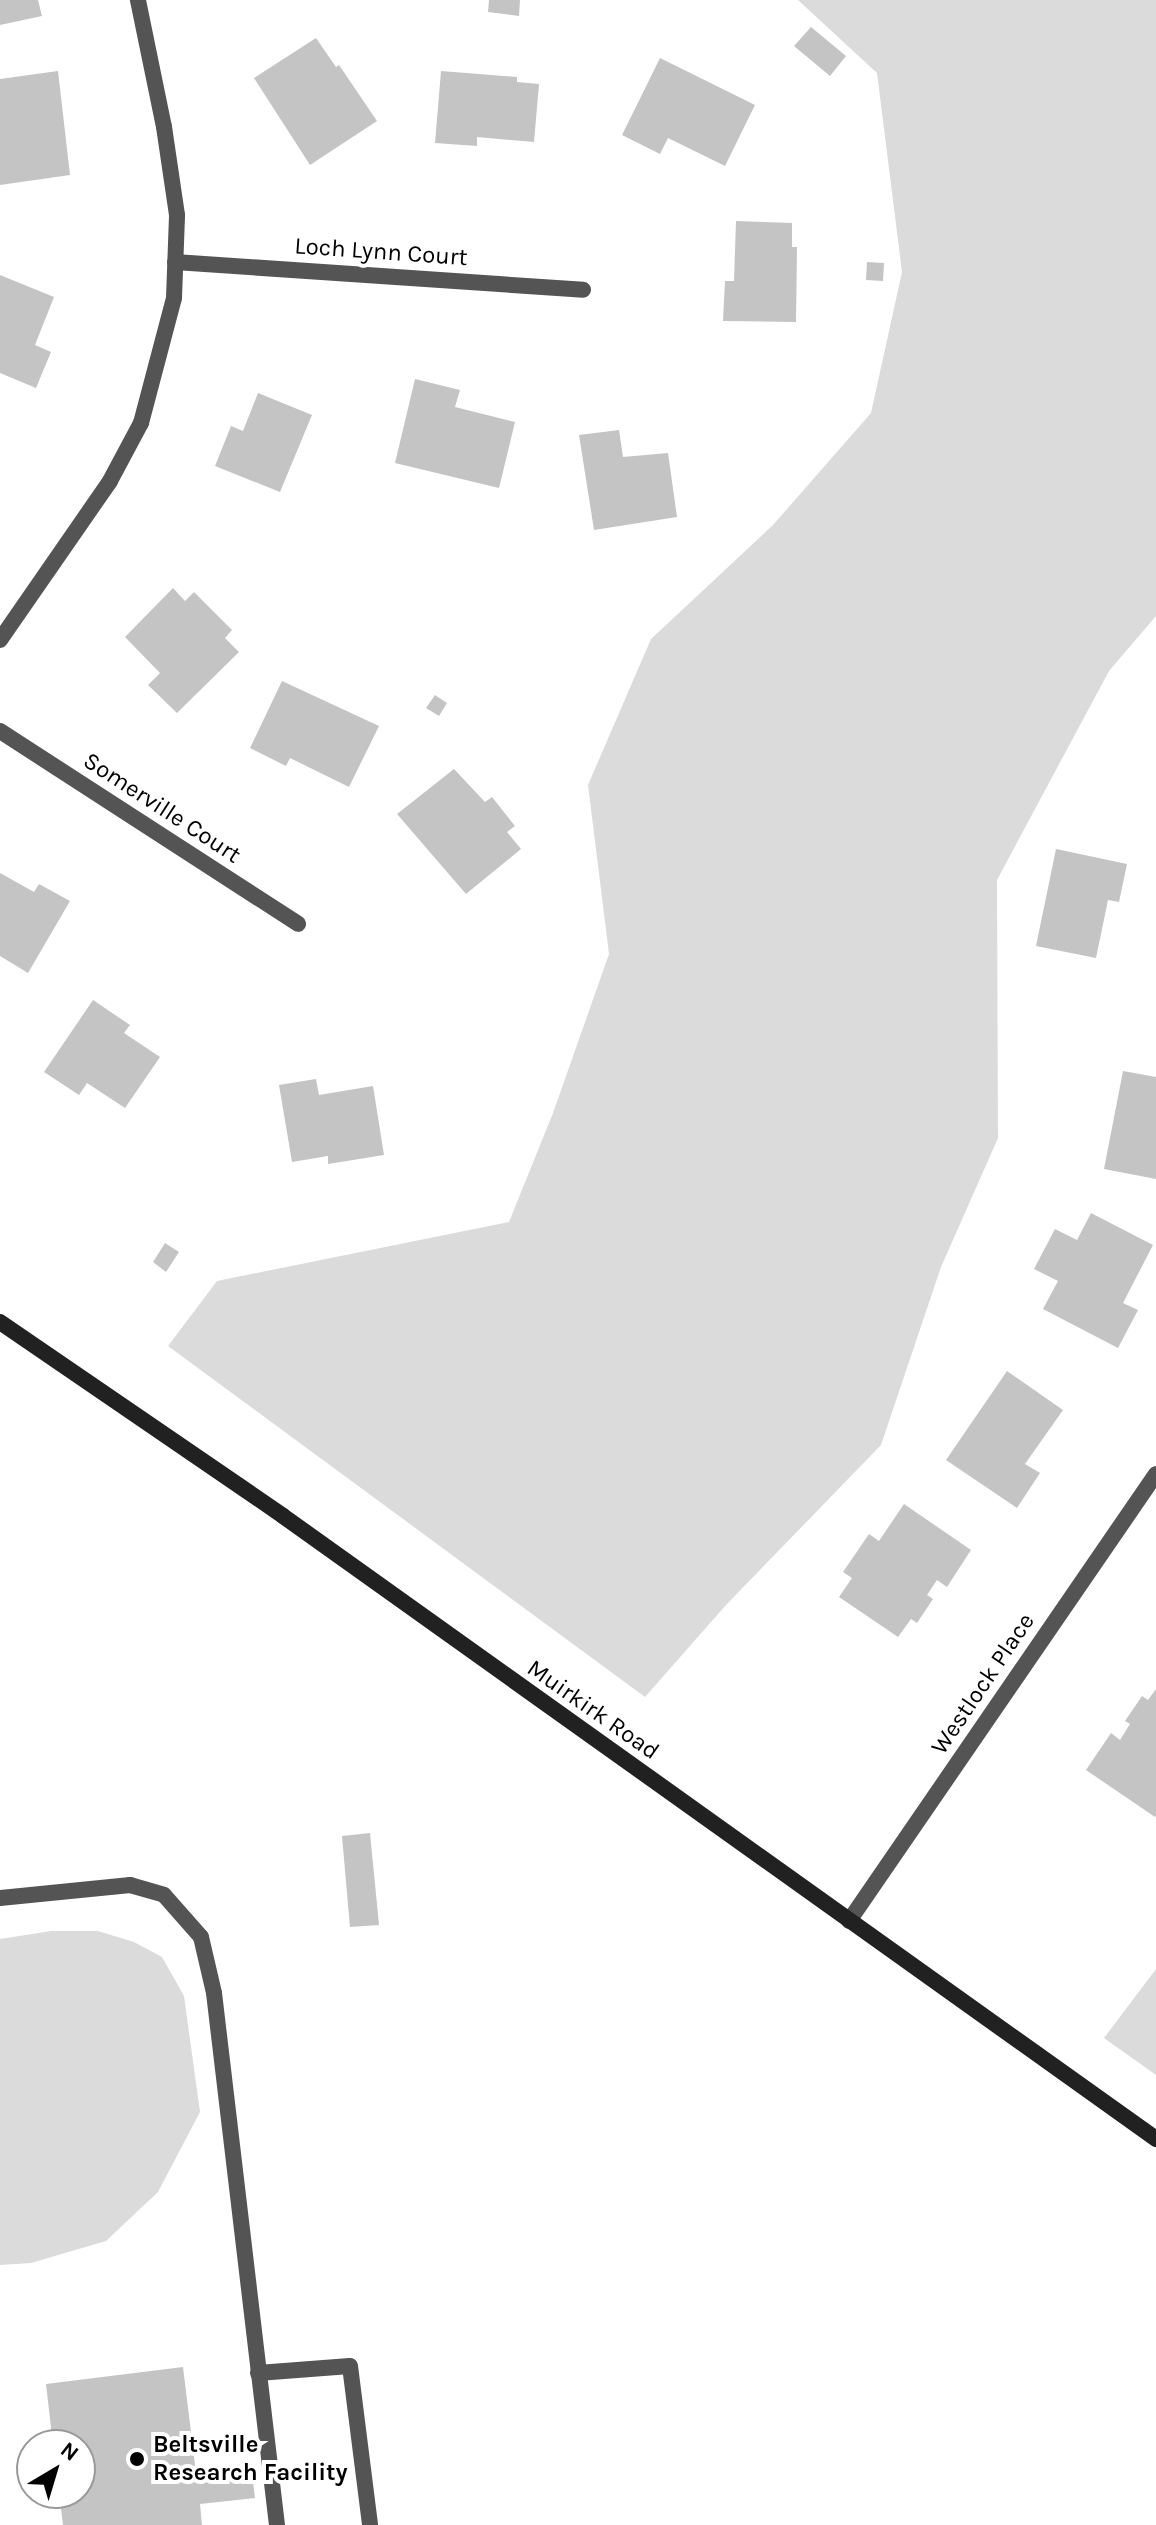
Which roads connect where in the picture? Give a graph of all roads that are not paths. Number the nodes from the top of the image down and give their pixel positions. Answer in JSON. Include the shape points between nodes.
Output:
{"nodes":[{"id":1,"x":138,"y":0,"type":"edge"},
{"id":2,"x":175,"y":262,"type":"junction"},
{"id":3,"x":583,"y":290,"type":"dead end"},
{"id":4,"x":0,"y":640,"type":"edge"},
{"id":5,"x":0,"y":731,"type":"edge"},
{"id":6,"x":298,"y":924,"type":"dead end"},
{"id":7,"x":0,"y":1322,"type":"edge"},
{"id":8,"x":1156,"y":1474,"type":"edge"},
{"id":9,"x":0,"y":1898,"type":"edge"},
{"id":10,"x":849,"y":1921,"type":"junction"},
{"id":11,"x":1156,"y":2139,"type":"edge"},
{"id":12,"x":258,"y":2373,"type":"junction"},
{"id":13,"x":277,"y":2525,"type":"edge"},
{"id":14,"x":370,"y":2525,"type":"edge"}],
"edges":[{"from":1,"to":2,"type":"street","via":[[175,201]]},
{"from":2,"to":3,"type":"street","name":"Loch Lynn Court"},
{"from":2,"to":4,"type":"street","via":[[174,298],[141,423],[110,481]]},
{"from":5,"to":6,"type":"street","name":"Somerville Court"},
{"from":7,"to":10,"type":"main road","name":"Muirkirk Road","via":[[283,1516]]},
{"from":8,"to":10,"type":"street","name":"Westlock Place"},
{"from":9,"to":12,"type":"street","via":[[130,1885],[164,1895],[201,1937],[214,1993]]},
{"from":10,"to":11,"type":"main road","name":"Muirkirk Road"},
{"from":12,"to":13,"type":"street"},
{"from":12,"to":14,"type":"street","via":[[350,2366]]}]}
